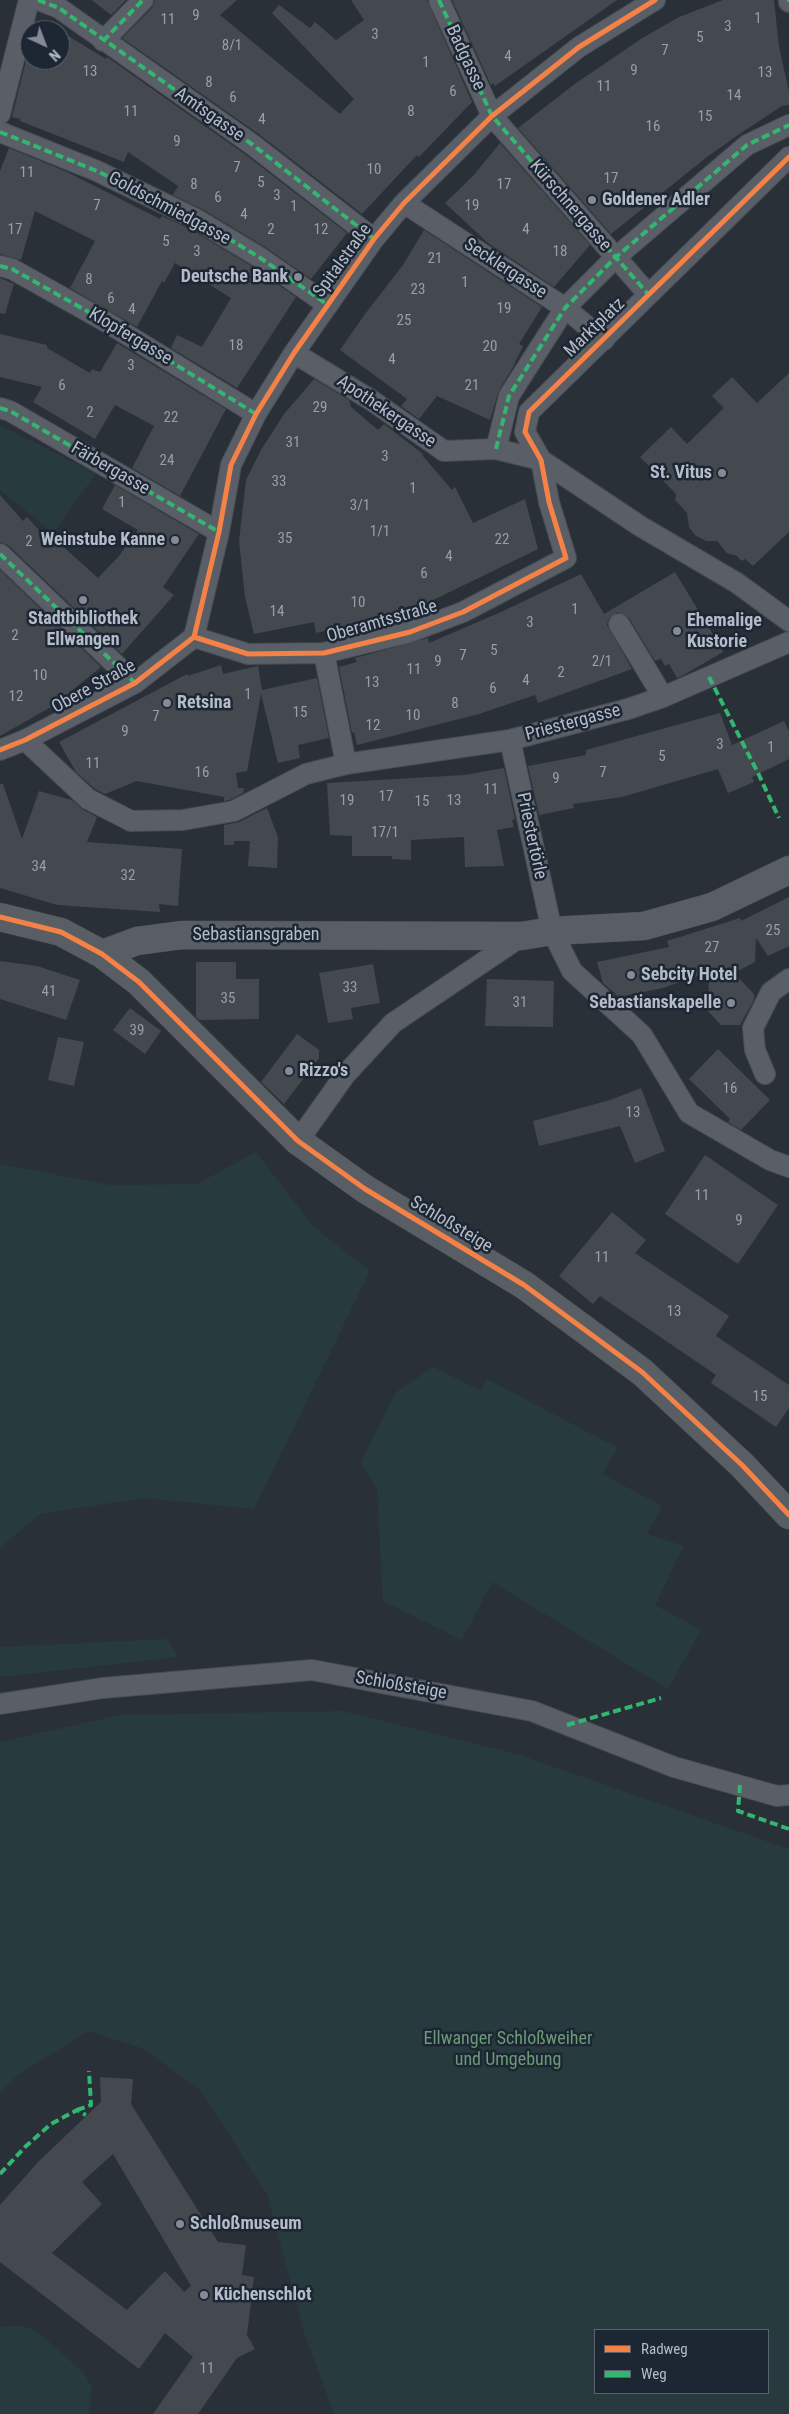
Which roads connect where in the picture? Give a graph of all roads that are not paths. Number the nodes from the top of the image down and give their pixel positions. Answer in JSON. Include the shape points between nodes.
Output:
{"nodes":[{"id":1,"x":29,"y":0,"type":"edge"},
{"id":2,"x":38,"y":0,"type":"edge"},
{"id":3,"x":143,"y":0,"type":"edge"},
{"id":4,"x":439,"y":0,"type":"edge"},
{"id":5,"x":655,"y":0,"type":"edge"},
{"id":6,"x":107,"y":44,"type":"junction"},
{"id":7,"x":0,"y":114,"type":"edge"},
{"id":8,"x":492,"y":116,"type":"junction"},
{"id":9,"x":789,"y":125,"type":"edge"},
{"id":10,"x":0,"y":132,"type":"edge"},
{"id":11,"x":789,"y":157,"type":"edge"},
{"id":12,"x":404,"y":203,"type":"junction"},
{"id":13,"x":374,"y":239,"type":"junction"},
{"id":14,"x":615,"y":258,"type":"junction"},
{"id":15,"x":0,"y":266,"type":"edge"},
{"id":16,"x":648,"y":294,"type":"junction"},
{"id":17,"x":328,"y":305,"type":"junction"},
{"id":18,"x":565,"y":308,"type":"junction"},
{"id":19,"x":604,"y":340,"type":"junction"},
{"id":20,"x":294,"y":354,"type":"junction"},
{"id":21,"x":0,"y":408,"type":"edge"},
{"id":22,"x":256,"y":414,"type":"junction"},
{"id":23,"x":496,"y":449,"type":"junction"},
{"id":24,"x":541,"y":460,"type":"junction"},
{"id":25,"x":219,"y":532,"type":"junction"},
{"id":26,"x":0,"y":554,"type":"edge"},
{"id":27,"x":566,"y":558,"type":"joint"},
{"id":28,"x":789,"y":621,"type":"edge"},
{"id":29,"x":619,"y":624,"type":"dead end"},
{"id":30,"x":194,"y":637,"type":"junction"},
{"id":31,"x":789,"y":642,"type":"edge"},
{"id":32,"x":324,"y":653,"type":"junction"},
{"id":33,"x":135,"y":683,"type":"junction"},
{"id":34,"x":663,"y":698,"type":"junction"},
{"id":35,"x":26,"y":740,"type":"junction"},
{"id":36,"x":510,"y":740,"type":"junction"},
{"id":37,"x":2,"y":746,"type":"edge"},
{"id":38,"x":346,"y":764,"type":"junction"},
{"id":39,"x":789,"y":870,"type":"edge"},
{"id":40,"x":0,"y":917,"type":"edge"},
{"id":41,"x":552,"y":931,"type":"junction"},
{"id":42,"x":522,"y":936,"type":"junction"},
{"id":43,"x":102,"y":954,"type":"junction"},
{"id":44,"x":789,"y":979,"type":"edge"},
{"id":45,"x":765,"y":1074,"type":"dead end"},
{"id":46,"x":298,"y":1141,"type":"junction"},
{"id":47,"x":789,"y":1167,"type":"edge"},
{"id":48,"x":789,"y":1515,"type":"edge"},
{"id":49,"x":0,"y":1704,"type":"edge"},
{"id":50,"x":789,"y":1795,"type":"edge"}],
"edges":[{"from":1,"to":7,"type":"street"},
{"from":2,"to":6,"type":"street","name":"Amtsgasse","via":[[59,8]]},
{"from":3,"to":6,"type":"street"},
{"from":4,"to":8,"type":"street","name":"Badgasse"},
{"from":5,"to":8,"type":"street","name":"Spitalstraße","via":[[579,47]]},
{"from":6,"to":13,"type":"street","name":"Amtsgasse","via":[[252,145]]},
{"from":8,"to":12,"type":"street","name":"Spitalstraße"},
{"from":8,"to":14,"type":"street","name":"Kürschnergasse"},
{"from":9,"to":14,"type":"street","name":"Marktplatz","via":[[747,145]]},
{"from":10,"to":17,"type":"street","name":"Goldschmiedgasse","via":[[97,171],[196,219]]},
{"from":11,"to":16,"type":"street","name":"Marktplatz"},
{"from":12,"to":13,"type":"street","name":"Spitalstraße"},
{"from":12,"to":18,"type":"street","name":"Secklergasse"},
{"from":13,"to":17,"type":"street","name":"Spitalstraße"},
{"from":14,"to":16,"type":"street","name":"Kürschnergasse"},
{"from":14,"to":18,"type":"street","name":"Marktplatz"},
{"from":15,"to":22,"type":"street","name":"Klopfergasse","via":[[12,269],[103,320]]},
{"from":16,"to":19,"type":"street","name":"Marktplatz"},
{"from":17,"to":20,"type":"street","name":"Spitalstraße"},
{"from":18,"to":19,"type":"street","name":"Secklergasse"},
{"from":18,"to":23,"type":"street","name":"Marktplatz","via":[[509,396]]},
{"from":19,"to":24,"type":"street","name":"Marktplatz","via":[[529,412],[525,432]]},
{"from":20,"to":22,"type":"street","name":"Spitalstraße"},
{"from":20,"to":23,"type":"street","name":"Apothekergasse","via":[[371,400],[444,451]]},
{"from":21,"to":25,"type":"street","name":"Färbergasse"},
{"from":22,"to":25,"type":"street","name":"Spitalstraße","via":[[231,465]]},
{"from":23,"to":24,"type":"street","name":"Apothekergasse"},
{"from":24,"to":27,"type":"street","name":"Marktplatz","via":[[549,502]]},
{"from":24,"to":28,"type":"street","via":[[640,526],[737,584]]},
{"from":25,"to":30,"type":"street","name":"Spitalstraße"},
{"from":26,"to":33,"type":"street"},
{"from":27,"to":32,"type":"street","name":"Oberamtsstraße","via":[[463,612],[410,632]]},
{"from":29,"to":34,"type":"street"},
{"from":30,"to":32,"type":"street","name":"Oberamtsstraße","via":[[248,654]]},
{"from":30,"to":33,"type":"street","name":"Obere Straße"},
{"from":31,"to":34,"type":"street","name":"Priestergasse"},
{"from":32,"to":38,"type":"street"},
{"from":33,"to":35,"type":"street","name":"Obere Straße"},
{"from":34,"to":36,"type":"street","name":"Priestergasse"},
{"from":35,"to":37,"type":"street","name":"Obere Straße"},
{"from":35,"to":38,"type":"street","name":"Priestergasse","via":[[88,799],[131,821],[183,820],[234,811],[306,774]]},
{"from":36,"to":38,"type":"street","name":"Priestergasse"},
{"from":36,"to":41,"type":"street","name":"Priestertörle"},
{"from":39,"to":41,"type":"street","name":"Sebastiansgraben","via":[[712,907],[644,926]]},
{"from":40,"to":43,"type":"street","via":[[60,932]]},
{"from":41,"to":42,"type":"street","name":"Sebastiansgraben"},
{"from":41,"to":47,"type":"street","name":"Priestertörle","via":[[572,971],[642,1035],[689,1113],[770,1160]]},
{"from":42,"to":43,"type":"street","name":"Sebastiansgraben","via":[[182,935],[138,941]]},
{"from":42,"to":46,"type":"street","name":"Sebastiansgraben","via":[[394,1023],[345,1075]]},
{"from":43,"to":46,"type":"street","name":"Schloßsteige","via":[[139,982]]},
{"from":44,"to":45,"type":"street","via":[[771,992],[753,1028],[755,1050]]},
{"from":46,"to":48,"type":"street","name":"Schloßsteige","via":[[365,1189],[524,1285],[642,1372],[742,1465]]},
{"from":49,"to":50,"type":"street","name":"Schloßsteige","via":[[103,1688],[312,1670],[532,1711],[674,1768],[777,1796]]}]}
